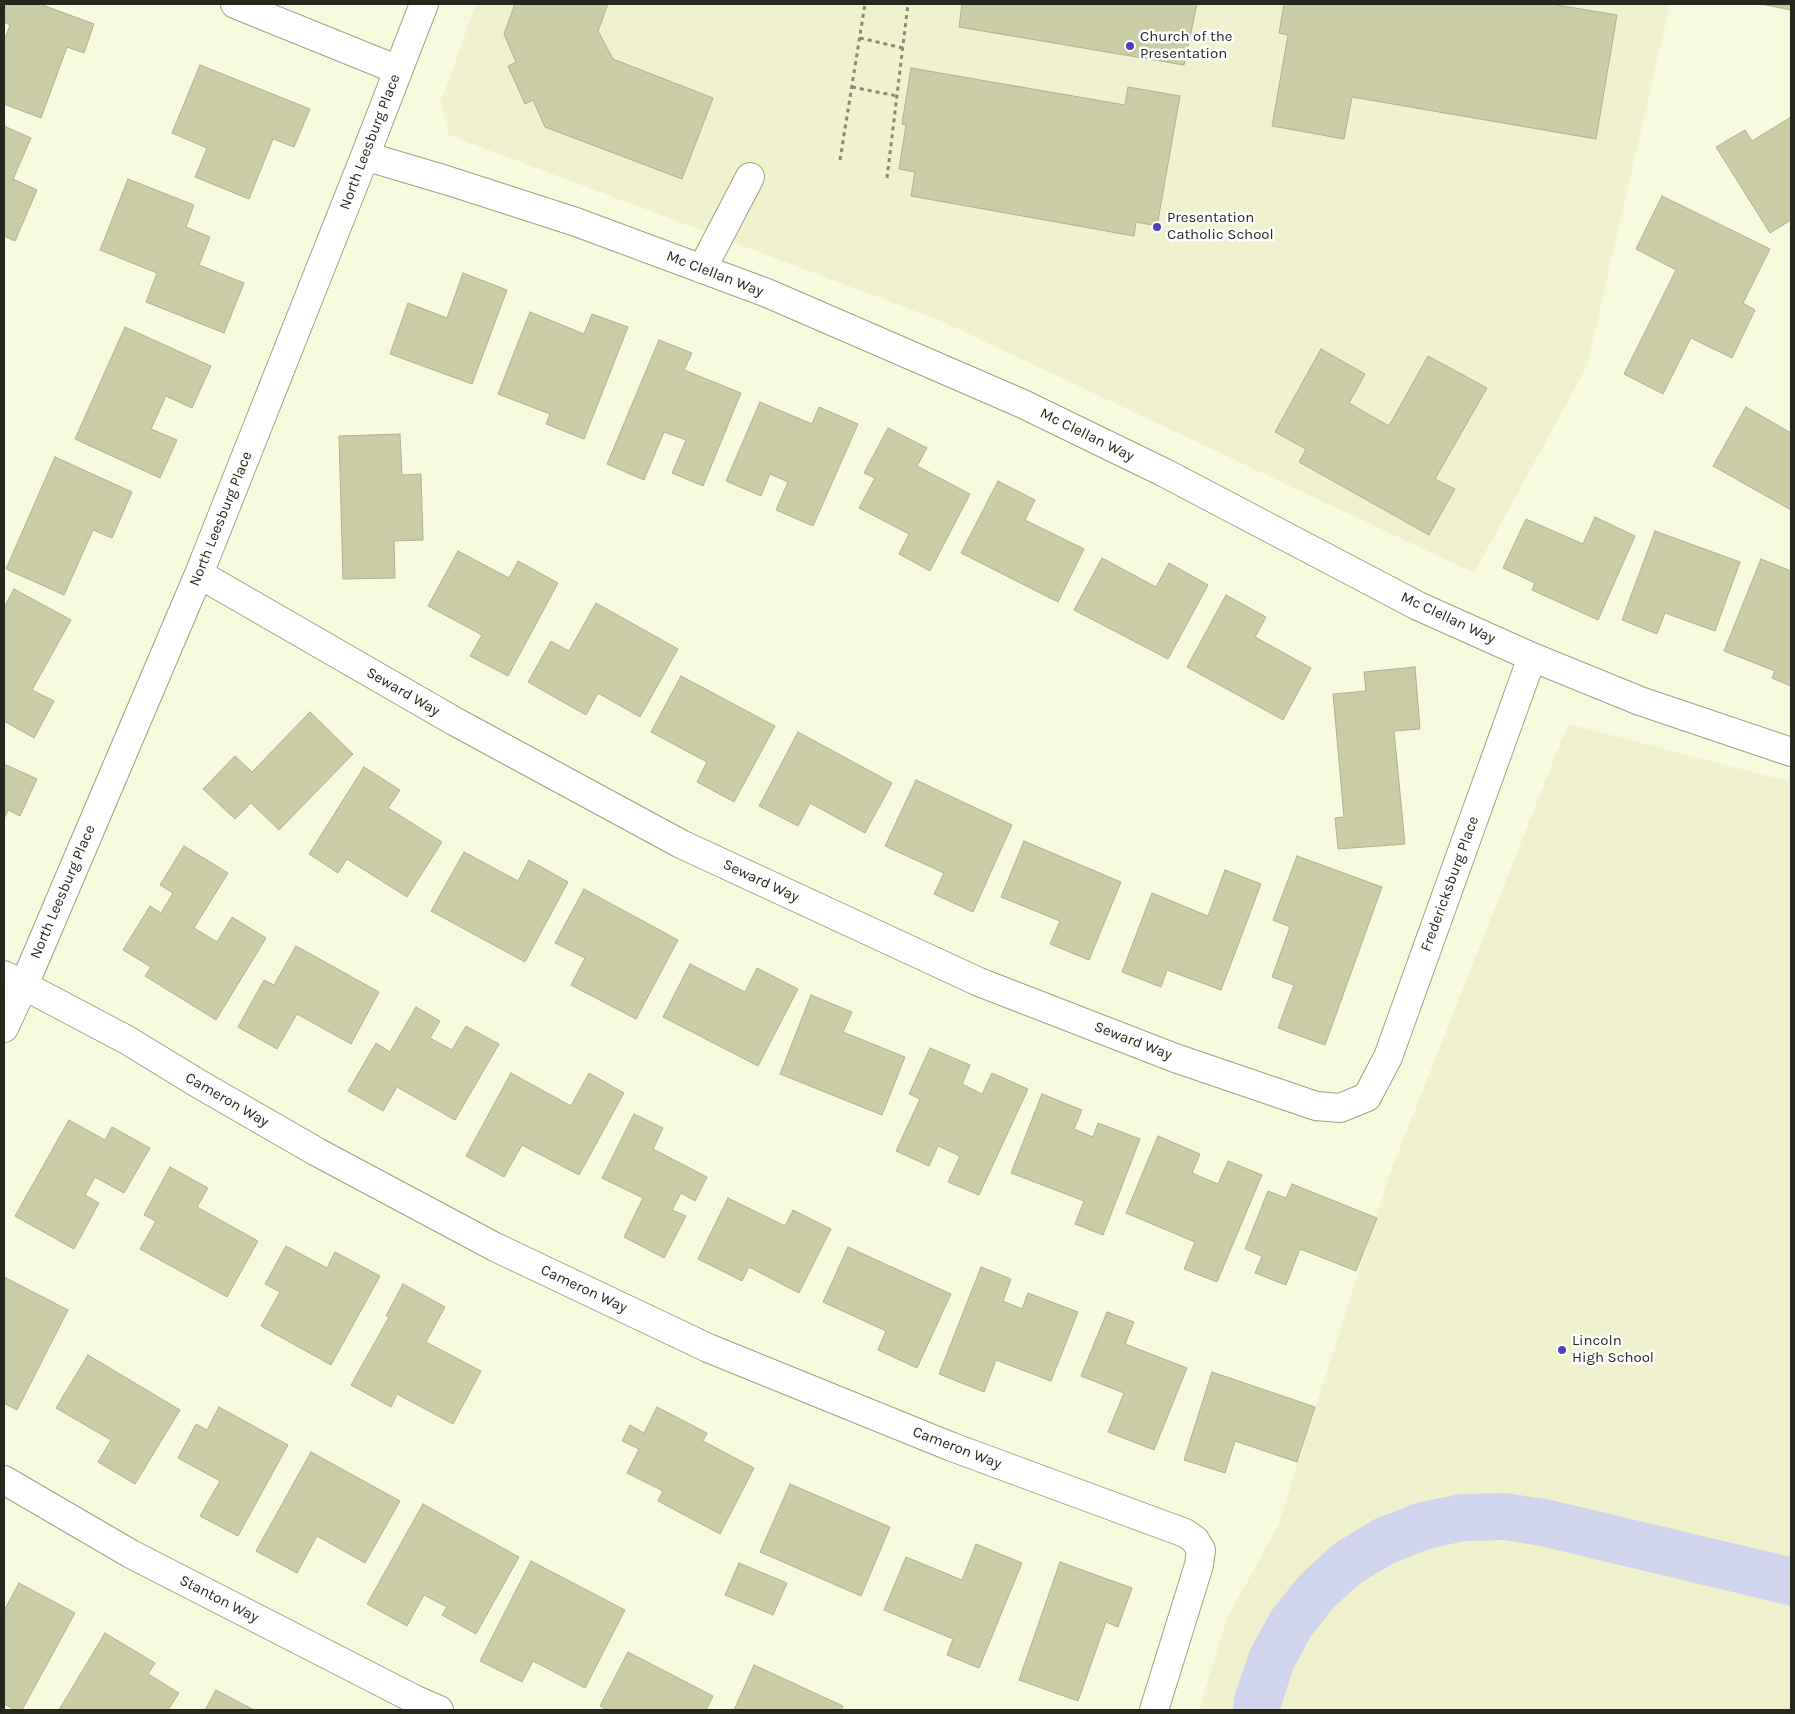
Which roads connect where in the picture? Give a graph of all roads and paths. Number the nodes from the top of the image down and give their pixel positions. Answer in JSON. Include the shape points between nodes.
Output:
{"nodes":[{"id":1,"x":235,"y":4,"type":"edge"},
{"id":2,"x":424,"y":4,"type":"edge"},
{"id":3,"x":865,"y":4,"type":"edge"},
{"id":4,"x":908,"y":4,"type":"edge"},
{"id":5,"x":860,"y":38,"type":"junction"},
{"id":6,"x":903,"y":48,"type":"junction"},
{"id":7,"x":398,"y":70,"type":"junction"},
{"id":8,"x":852,"y":87,"type":"junction"},
{"id":9,"x":897,"y":96,"type":"junction"},
{"id":10,"x":366,"y":156,"type":"junction"},
{"id":11,"x":840,"y":160,"type":"dead end"},
{"id":12,"x":750,"y":177,"type":"dead end"},
{"id":13,"x":887,"y":178,"type":"dead end"},
{"id":14,"x":702,"y":269,"type":"junction"},
{"id":15,"x":199,"y":574,"type":"junction"},
{"id":16,"x":1532,"y":657,"type":"junction"},
{"id":17,"x":1791,"y":752,"type":"edge"},
{"id":18,"x":14,"y":980,"type":"edge"},
{"id":19,"x":4,"y":1028,"type":"edge"},
{"id":20,"x":1356,"y":1102,"type":"joint"},
{"id":21,"x":4,"y":1480,"type":"edge"},
{"id":22,"x":439,"y":1710,"type":"edge"},
{"id":23,"x":1154,"y":1710,"type":"edge"}],
"edges":[{"from":1,"to":7,"type":"street"},
{"from":2,"to":7,"type":"street","name":"North Leesburg Place"},
{"from":3,"to":5,"type":"path"},
{"from":4,"to":6,"type":"path"},
{"from":5,"to":6,"type":"path"},
{"from":5,"to":8,"type":"path"},
{"from":6,"to":9,"type":"path"},
{"from":7,"to":10,"type":"street","name":"North Leesburg Place"},
{"from":8,"to":9,"type":"path"},
{"from":8,"to":11,"type":"path"},
{"from":9,"to":13,"type":"path"},
{"from":10,"to":14,"type":"street","name":"Mc Clellan Way","via":[[576,222]]},
{"from":10,"to":15,"type":"street","name":"North Leesburg Place"},
{"from":12,"to":14,"type":"street"},
{"from":14,"to":16,"type":"street","name":"Mc Clellan Way","via":[[776,297],[1023,404],[1166,473],[1418,606]]},
{"from":15,"to":18,"type":"street","name":"North Leesburg Place"},
{"from":15,"to":20,"type":"street","name":"Seward Way","via":[[454,721],[682,844],[979,982],[1175,1058],[1316,1106],[1340,1108]]},
{"from":16,"to":17,"type":"street","name":"Mc Clellan Way","via":[[1640,700]]},
{"from":16,"to":20,"type":"street","name":"Fredericksburg Place","via":[[1388,1058],[1367,1097]]},
{"from":18,"to":19,"type":"street","name":"North Leesburg Place"},
{"from":18,"to":23,"type":"street","name":"Cameron Way","via":[[127,1040],[317,1152],[410,1202],[495,1247],[699,1344],[952,1447],[1185,1533],[1201,1550],[1199,1565]]},
{"from":21,"to":22,"type":"street","name":"Stanton Way","via":[[131,1554]]}]}
